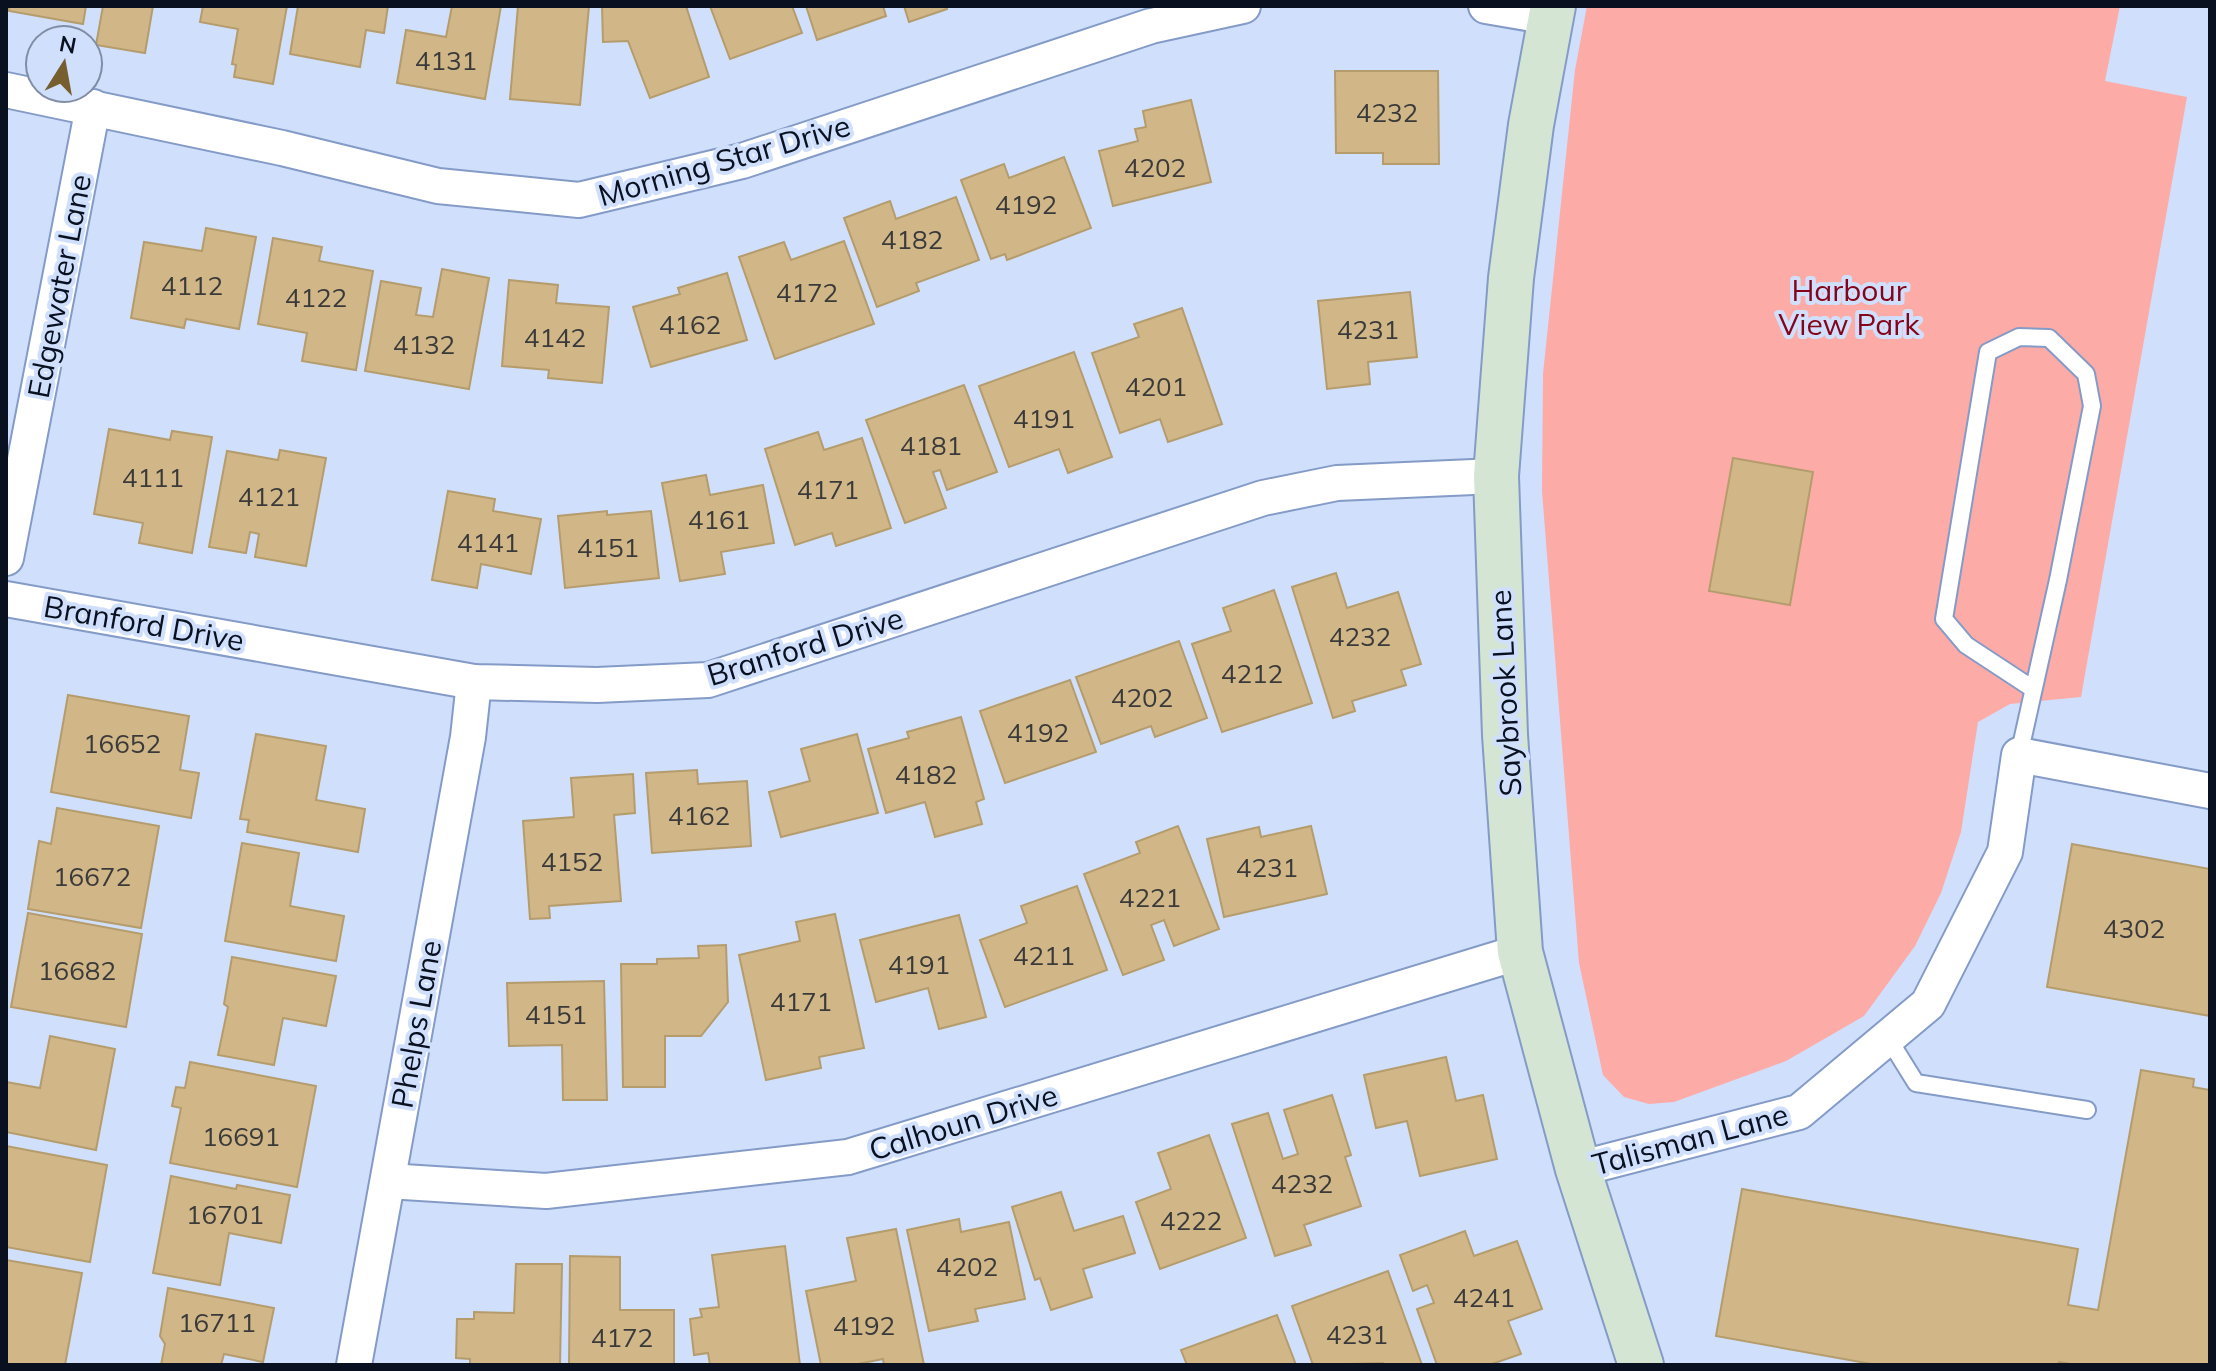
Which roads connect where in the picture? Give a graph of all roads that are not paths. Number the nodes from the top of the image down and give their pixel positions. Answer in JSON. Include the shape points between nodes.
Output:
{"nodes":[{"id":1,"x":1243,"y":6,"type":"edge"},
{"id":2,"x":1486,"y":6,"type":"edge"},
{"id":3,"x":1552,"y":12,"type":"edge"},
{"id":4,"x":1152,"y":16,"type":"edge"},
{"id":5,"x":6,"y":90,"type":"edge"},
{"id":6,"x":93,"y":107,"type":"junction"},
{"id":7,"x":1496,"y":476,"type":"junction"},
{"id":8,"x":6,"y":558,"type":"edge"},
{"id":9,"x":6,"y":599,"type":"edge"},
{"id":10,"x":474,"y":682,"type":"junction"},
{"id":11,"x":2033,"y":689,"type":"junction"},
{"id":12,"x":2019,"y":755,"type":"junction"},
{"id":13,"x":2210,"y":791,"type":"edge"},
{"id":14,"x":1520,"y":952,"type":"junction"},
{"id":15,"x":1888,"y":1038,"type":"junction"},
{"id":16,"x":2087,"y":1110,"type":"dead end"},
{"id":17,"x":1578,"y":1169,"type":"junction"},
{"id":18,"x":388,"y":1181,"type":"junction"},
{"id":19,"x":354,"y":1365,"type":"edge"},
{"id":20,"x":1641,"y":1365,"type":"edge"}],
"edges":[{"from":1,"to":4,"type":"street","name":"Morning Star Drive"},
{"from":2,"to":3,"type":"street"},
{"from":3,"to":7,"type":"street","name":"Saybrook Lane","via":[[1511,278]]},
{"from":4,"to":6,"type":"street","name":"Morning Star Drive","via":[[742,161],[579,200],[438,186]]},
{"from":5,"to":6,"type":"street","name":"Morning Star Drive"},
{"from":6,"to":8,"type":"street","name":"Edgewater Lane"},
{"from":7,"to":10,"type":"street","name":"Branford Drive","via":[[1337,483],[1263,498],[708,680],[597,685]]},
{"from":7,"to":14,"type":"street","name":"Saybrook Lane","via":[[1505,735]]},
{"from":9,"to":10,"type":"street","name":"Branford Drive"},
{"from":10,"to":18,"type":"street","name":"Phelps Lane"},
{"from":11,"to":11,"type":"lane","via":[[2092,406],[2086,374],[2049,338],[2019,337],[1988,352],[1944,619],[1966,645]]},
{"from":11,"to":12,"type":"lane"},
{"from":12,"to":13,"type":"street"},
{"from":12,"to":15,"type":"street","name":"Talisman Lane","via":[[2005,852],[1928,1004]]},
{"from":14,"to":17,"type":"street","name":"Saybrook Lane"},
{"from":14,"to":18,"type":"street","name":"Calhoun Drive","via":[[848,1157],[546,1191]]},
{"from":15,"to":16,"type":"lane","via":[[1916,1083]]},
{"from":15,"to":17,"type":"street","name":"Talisman Lane","via":[[1799,1112]]},
{"from":17,"to":20,"type":"street","name":"Saybrook Lane"},
{"from":18,"to":19,"type":"street","name":"Phelps Lane"}]}
